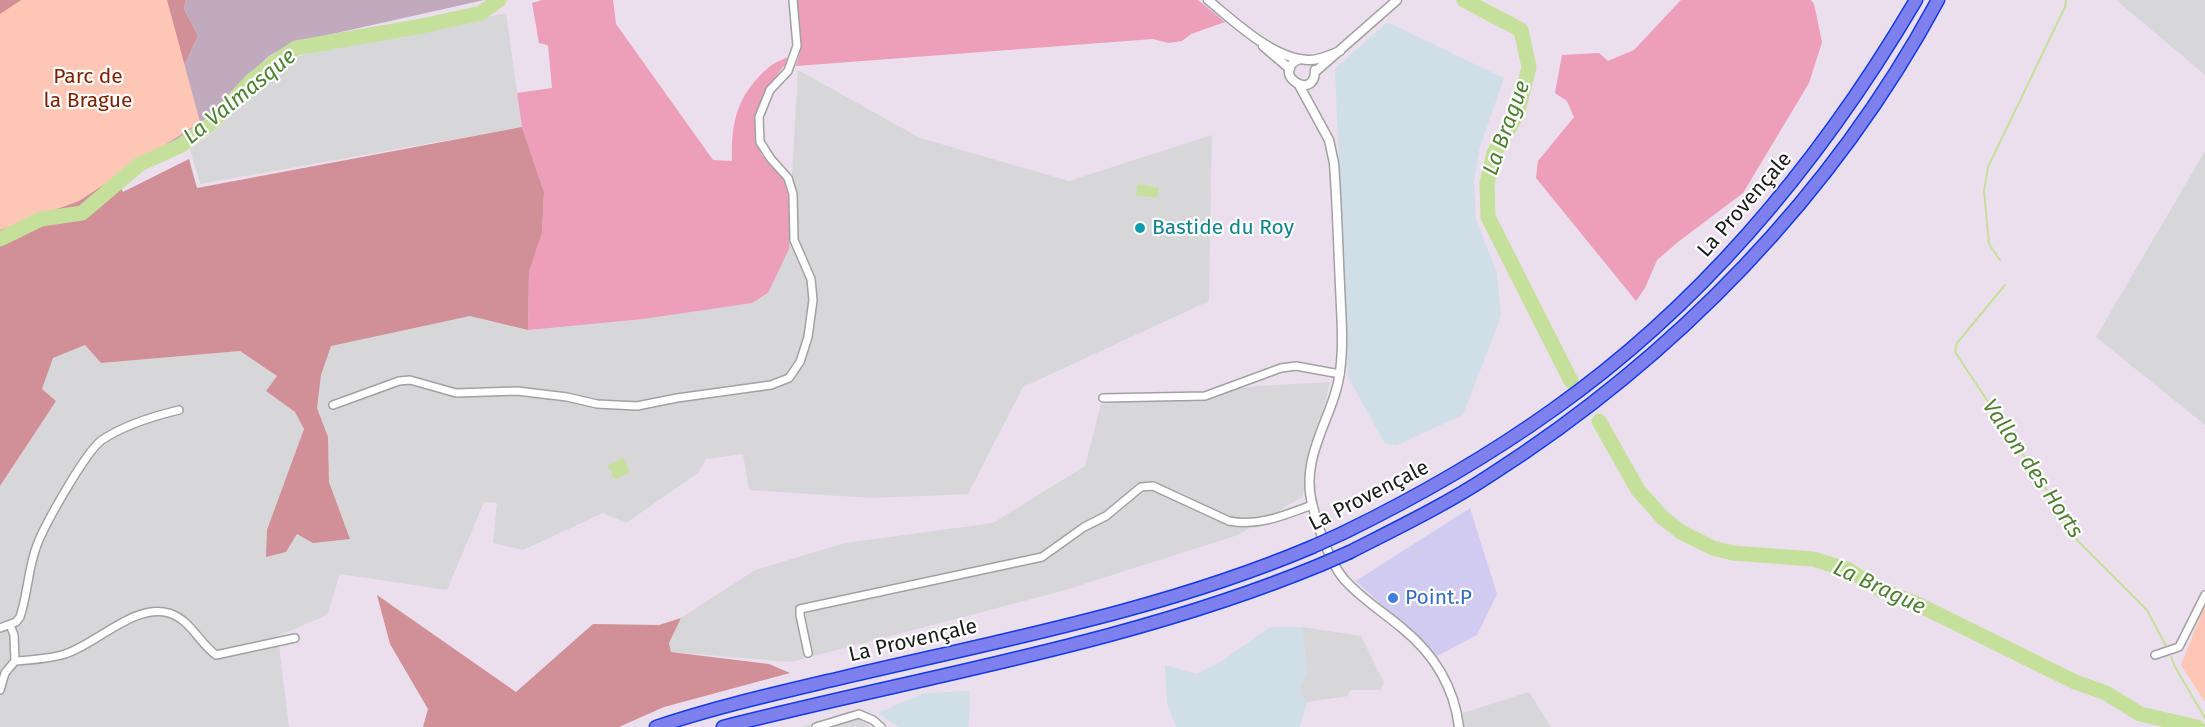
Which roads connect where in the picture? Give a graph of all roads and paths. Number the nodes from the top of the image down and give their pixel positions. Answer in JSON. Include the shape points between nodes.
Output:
{"nodes":[{"id":1,"x":793,"y":0,"type":"edge"},
{"id":2,"x":1208,"y":0,"type":"edge"},
{"id":3,"x":1397,"y":0,"type":"edge"},
{"id":4,"x":1916,"y":0,"type":"edge"},
{"id":5,"x":1938,"y":0,"type":"edge"},
{"id":6,"x":1251,"y":34,"type":"junction"},
{"id":7,"x":1340,"y":51,"type":"junction"},
{"id":8,"x":1304,"y":60,"type":"junction"},
{"id":9,"x":1290,"y":69,"type":"junction"},
{"id":10,"x":1315,"y":72,"type":"junction"},
{"id":11,"x":1310,"y":82,"type":"junction"},
{"id":12,"x":1299,"y":85,"type":"junction"},
{"id":13,"x":1315,"y":114,"type":"junction"},
{"id":14,"x":1340,"y":374,"type":"junction"},
{"id":15,"x":1103,"y":398,"type":"dead end"},
{"id":16,"x":333,"y":405,"type":"dead end"},
{"id":17,"x":179,"y":410,"type":"dead end"},
{"id":18,"x":1312,"y":505,"type":"junction"},
{"id":19,"x":2205,"y":594,"type":"edge"},
{"id":20,"x":10,"y":625,"type":"junction"},
{"id":21,"x":0,"y":628,"type":"edge"},
{"id":22,"x":295,"y":638,"type":"dead end"},
{"id":23,"x":808,"y":653,"type":"dead end"},
{"id":24,"x":2155,"y":655,"type":"dead end"},
{"id":25,"x":15,"y":662,"type":"junction"},
{"id":26,"x":0,"y":690,"type":"edge"},
{"id":27,"x":656,"y":727,"type":"edge"},
{"id":28,"x":723,"y":727,"type":"edge"},
{"id":29,"x":816,"y":727,"type":"edge"},
{"id":30,"x":880,"y":727,"type":"edge"},
{"id":31,"x":1459,"y":727,"type":"edge"}],
"edges":[{"from":1,"to":16,"type":"street","via":[[796,46],[788,71],[770,90],[759,117],[760,141],[788,178],[793,194],[794,240],[811,279],[813,300],[808,337],[800,362],[789,378],[771,386],[637,406],[517,391],[456,393],[410,380]]},
{"from":2,"to":6,"type":"street"},
{"from":3,"to":7,"type":"street"},
{"from":4,"to":27,"type":"highway","name":"La Provençale","bridge":true,"via":[[1864,84],[1803,170],[1735,249],[1671,312],[1555,409],[1426,491],[1312,547],[1240,576],[1144,606],[766,696]]},
{"from":5,"to":28,"type":"highway","name":"La Provençale","bridge":true,"via":[[1913,47],[1843,150],[1735,277],[1639,368],[1567,423],[1479,482],[1350,552],[1221,603],[1138,628]]},
{"from":6,"to":8,"type":"street","via":[[1280,52]]},
{"from":6,"to":9,"type":"street"},
{"from":7,"to":8,"type":"street"},
{"from":7,"to":10,"type":"street"},
{"from":8,"to":9,"type":"street","via":[[1292,64]]},
{"from":8,"to":10,"type":"street","via":[[1313,65]]},
{"from":9,"to":12,"type":"street","via":[[1290,77]]},
{"from":10,"to":11,"type":"street"},
{"from":11,"to":12,"type":"street"},
{"from":11,"to":13,"type":"street"},
{"from":12,"to":13,"type":"street"},
{"from":13,"to":14,"type":"street","via":[[1329,140],[1334,163]]},
{"from":14,"to":15,"type":"street","via":[[1296,366],[1205,396]]},
{"from":14,"to":18,"type":"street","via":[[1317,439],[1310,480]]},
{"from":17,"to":20,"type":"street","via":[[130,426],[100,441],[74,476],[42,534],[30,566],[21,615]]},
{"from":18,"to":23,"type":"street","via":[[1284,516],[1243,524],[1146,486],[1042,557],[800,609]]},
{"from":18,"to":31,"type":"street","via":[[1342,576],[1420,644],[1440,670],[1454,698]]},
{"from":19,"to":24,"type":"street","via":[[2179,647]]},
{"from":20,"to":21,"type":"street"},
{"from":20,"to":25,"type":"street","via":[[15,635]]},
{"from":22,"to":25,"type":"street","via":[[216,655],[193,628],[170,614],[150,611],[64,654]]},
{"from":25,"to":26,"type":"street","via":[[5,673]]},
{"from":29,"to":30,"type":"street","via":[[859,714]]}]}
